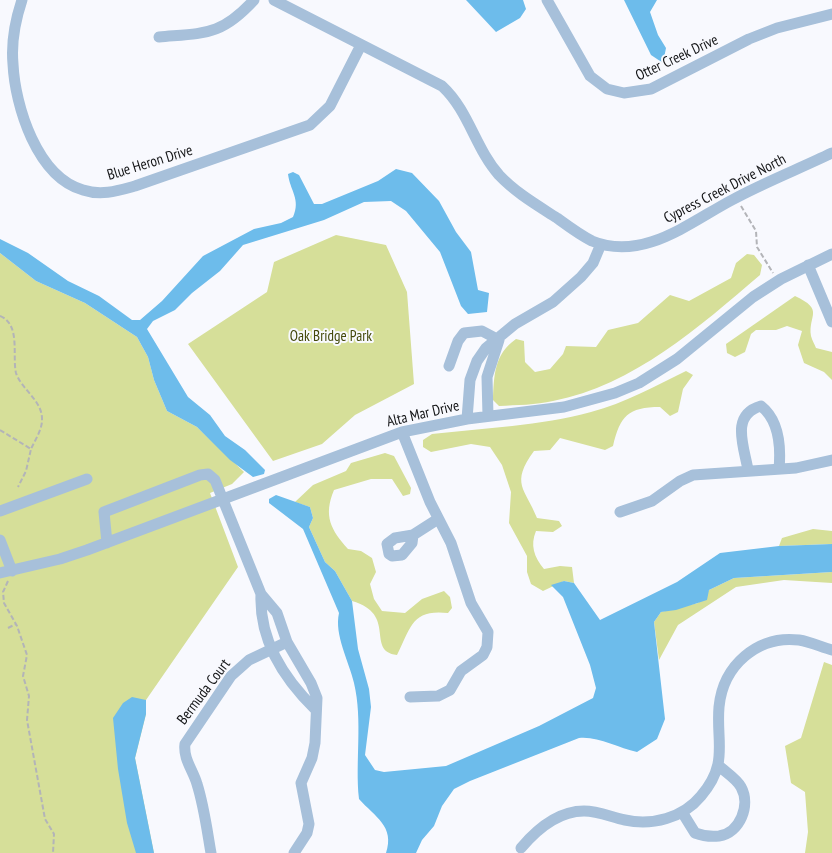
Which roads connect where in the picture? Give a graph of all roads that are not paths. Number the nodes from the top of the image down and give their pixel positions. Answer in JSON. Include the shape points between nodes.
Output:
{"nodes":[{"id":1,"x":22,"y":0,"type":"edge"},
{"id":2,"x":254,"y":0,"type":"edge"},
{"id":3,"x":274,"y":0,"type":"edge"},
{"id":4,"x":547,"y":0,"type":"edge"},
{"id":5,"x":832,"y":14,"type":"edge"},
{"id":6,"x":159,"y":37,"type":"dead end"},
{"id":7,"x":361,"y":45,"type":"junction"},
{"id":8,"x":832,"y":153,"type":"edge"},
{"id":9,"x":600,"y":244,"type":"junction"},
{"id":10,"x":832,"y":254,"type":"edge"},
{"id":11,"x":808,"y":265,"type":"junction"},
{"id":12,"x":832,"y":322,"type":"edge"},
{"id":13,"x":499,"y":340,"type":"junction"},
{"id":14,"x":449,"y":366,"type":"dead end"},
{"id":15,"x":488,"y":416,"type":"junction"},
{"id":16,"x":467,"y":419,"type":"junction"},
{"id":17,"x":402,"y":432,"type":"junction"},
{"id":18,"x":832,"y":460,"type":"edge"},
{"id":19,"x":779,"y":469,"type":"junction"},
{"id":20,"x":748,"y":470,"type":"junction"},
{"id":21,"x":87,"y":479,"type":"dead end"},
{"id":22,"x":222,"y":499,"type":"junction"},
{"id":23,"x":0,"y":511,"type":"edge"},
{"id":24,"x":620,"y":512,"type":"dead end"},
{"id":25,"x":438,"y":519,"type":"junction"},
{"id":26,"x":413,"y":535,"type":"dead end"},
{"id":27,"x":0,"y":540,"type":"edge"},
{"id":28,"x":107,"y":542,"type":"junction"},
{"id":29,"x":5,"y":572,"type":"edge"},
{"id":30,"x":261,"y":594,"type":"junction"},
{"id":31,"x":287,"y":642,"type":"junction"},
{"id":32,"x":270,"y":650,"type":"junction"},
{"id":33,"x":832,"y":650,"type":"edge"},
{"id":34,"x":410,"y":697,"type":"dead end"},
{"id":35,"x":316,"y":710,"type":"junction"},
{"id":36,"x":718,"y":766,"type":"junction"},
{"id":37,"x":682,"y":812,"type":"junction"},
{"id":38,"x":521,"y":848,"type":"dead end"},
{"id":39,"x":211,"y":853,"type":"edge"},
{"id":40,"x":294,"y":853,"type":"edge"}],
"edges":[{"from":1,"to":7,"type":"street","name":"Blue Heron Drive","via":[[14,28],[12,64],[26,125],[42,157],[58,176],[72,186],[91,192],[111,192],[135,186],[310,125],[330,106]]},
{"from":2,"to":6,"type":"street","via":[[238,18],[218,30]]},
{"from":3,"to":7,"type":"street"},
{"from":4,"to":5,"type":"street","name":"Otter Creek Drive","via":[[590,76],[624,94],[652,90],[777,28]]},
{"from":7,"to":9,"type":"street","via":[[442,86],[460,106],[480,147],[500,175],[533,203]]},
{"from":8,"to":9,"type":"street","name":"Cypress Creek Drive North","via":[[736,198],[665,237],[627,246]]},
{"from":9,"to":13,"type":"street","via":[[593,263],[581,277],[553,302],[515,324]]},
{"from":10,"to":11,"type":"street","name":"Alta Mar Drive"},
{"from":11,"to":12,"type":"street"},
{"from":11,"to":15,"type":"street","name":"Alta Mar Drive","via":[[753,297],[678,359],[639,383],[564,407]]},
{"from":13,"to":14,"type":"street","via":[[482,331],[464,334]]},
{"from":13,"to":15,"type":"street","via":[[487,377]]},
{"from":13,"to":16,"type":"street","via":[[493,341],[477,361],[469,388]]},
{"from":15,"to":16,"type":"street","name":"Alta Mar Drive"},
{"from":16,"to":17,"type":"street","name":"Alta Mar Drive"},
{"from":17,"to":22,"type":"street","name":"Alta Mar Drive"},
{"from":17,"to":25,"type":"street"},
{"from":18,"to":19,"type":"street"},
{"from":19,"to":20,"type":"street"},
{"from":19,"to":20,"type":"street","via":[[776,425],[769,412],[761,406],[748,411],[742,419]]},
{"from":20,"to":24,"type":"street","via":[[686,477],[652,501]]},
{"from":21,"to":23,"type":"street"},
{"from":22,"to":28,"type":"street","name":"Alta Mar Drive"},
{"from":22,"to":28,"type":"street","via":[[215,480],[208,474],[200,475],[104,512]]},
{"from":22,"to":30,"type":"street"},
{"from":25,"to":26,"type":"street"},
{"from":25,"to":34,"type":"street","via":[[451,542],[471,602],[488,632],[487,646],[483,655],[461,672],[450,690],[438,696]]},
{"from":27,"to":29,"type":"street"},
{"from":28,"to":29,"type":"street","name":"Alta Mar Drive","via":[[60,559]]},
{"from":30,"to":31,"type":"street","via":[[277,613]]},
{"from":30,"to":32,"type":"street","via":[[262,618]]},
{"from":31,"to":32,"type":"street","name":"Bermuda Court"},
{"from":31,"to":35,"type":"street","via":[[315,690]]},
{"from":32,"to":35,"type":"street"},
{"from":32,"to":39,"type":"street","name":"Bermuda Court","via":[[249,660],[231,676],[185,744],[185,757],[203,806]]},
{"from":33,"to":36,"type":"street","via":[[810,642],[785,640],[764,644],[742,658],[730,672],[720,698]]},
{"from":35,"to":40,"type":"street","via":[[312,758],[301,783],[308,833]]},
{"from":36,"to":37,"type":"street","via":[[704,793]]},
{"from":36,"to":37,"type":"street","via":[[740,786],[746,800],[742,817],[732,831],[708,837],[695,834]]},
{"from":37,"to":38,"type":"street","via":[[665,819],[640,822],[596,812],[571,813],[544,825]]}]}
